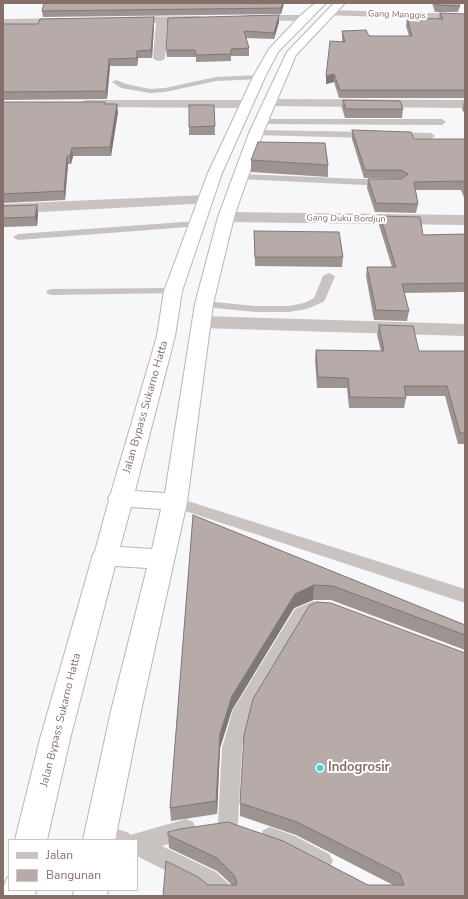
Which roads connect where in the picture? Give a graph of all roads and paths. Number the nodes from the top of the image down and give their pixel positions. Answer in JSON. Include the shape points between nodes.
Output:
{"nodes":[{"id":1,"x":340,"y":3,"type":"edge"},
{"id":2,"x":325,"y":8,"type":"edge"},
{"id":3,"x":465,"y":17,"type":"edge"},
{"id":4,"x":241,"y":18,"type":"edge"},
{"id":5,"x":304,"y":18,"type":"junction"},
{"id":6,"x":162,"y":19,"type":"junction"},
{"id":7,"x":210,"y":19,"type":"edge"},
{"id":8,"x":115,"y":20,"type":"edge"},
{"id":9,"x":75,"y":21,"type":"edge"},
{"id":10,"x":3,"y":22,"type":"edge"},
{"id":11,"x":160,"y":58,"type":"dead end"},
{"id":12,"x":259,"y":77,"type":"junction"},
{"id":13,"x":116,"y":82,"type":"dead end"},
{"id":14,"x":75,"y":104,"type":"edge"},
{"id":15,"x":465,"y":104,"type":"edge"},
{"id":16,"x":258,"y":115,"type":"junction"},
{"id":17,"x":442,"y":122,"type":"dead end"},
{"id":18,"x":431,"y":136,"type":"dead end"},
{"id":19,"x":241,"y":177,"type":"junction"},
{"id":20,"x":394,"y":183,"type":"edge"},
{"id":21,"x":206,"y":200,"type":"junction"},
{"id":22,"x":3,"y":209,"type":"edge"},
{"id":23,"x":226,"y":217,"type":"junction"},
{"id":24,"x":465,"y":220,"type":"edge"},
{"id":25,"x":197,"y":224,"type":"junction"},
{"id":26,"x":18,"y":238,"type":"dead end"},
{"id":27,"x":329,"y":276,"type":"dead end"},
{"id":28,"x":173,"y":291,"type":"junction"},
{"id":29,"x":52,"y":292,"type":"dead end"},
{"id":30,"x":202,"y":313,"type":"junction"},
{"id":31,"x":465,"y":330,"type":"edge"},
{"id":32,"x":120,"y":498,"type":"junction"},
{"id":33,"x":175,"y":502,"type":"junction"},
{"id":34,"x":104,"y":556,"type":"junction"},
{"id":35,"x":162,"y":560,"type":"junction"},
{"id":36,"x":465,"y":596,"type":"edge"},
{"id":37,"x":338,"y":612,"type":"edge"},
{"id":38,"x":213,"y":825,"type":"junction"},
{"id":39,"x":100,"y":837,"type":"edge"},
{"id":40,"x":31,"y":839,"type":"edge"},
{"id":41,"x":115,"y":839,"type":"edge"},
{"id":42,"x":138,"y":844,"type":"edge"},
{"id":43,"x":138,"y":845,"type":"edge"},
{"id":44,"x":341,"y":871,"type":"edge"},
{"id":45,"x":225,"y":896,"type":"edge"}],
"edges":[{"from":1,"to":2,"type":"highway","name":"Jalan Bypass Sukarno Hatta"},
{"from":2,"to":3,"type":"street","name":"Gang Manggis"},
{"from":2,"to":5,"type":"highway","name":"Jalan Bypass Sukarno Hatta"},
{"from":2,"to":16,"type":"highway","name":"Jalan Bypass Sukarno Hatta","via":[[291,54]]},
{"from":4,"to":5,"type":"street"},
{"from":5,"to":12,"type":"highway","name":"Jalan Bypass Sukarno Hatta","via":[[273,51]]},
{"from":6,"to":7,"type":"street"},
{"from":6,"to":8,"type":"street"},
{"from":6,"to":11,"type":"street"},
{"from":9,"to":10,"type":"street"},
{"from":12,"to":13,"type":"lane","via":[[216,79],[150,91]]},
{"from":12,"to":16,"type":"highway","name":"Jalan Bypass Sukarno Hatta"},
{"from":14,"to":16,"type":"street"},
{"from":15,"to":16,"type":"street"},
{"from":16,"to":17,"type":"lane"},
{"from":16,"to":18,"type":"lane","via":[[379,135]]},
{"from":16,"to":19,"type":"highway","name":"Jalan Bypass Sukarno Hatta"},
{"from":16,"to":21,"type":"highway","name":"Jalan Bypass Sukarno Hatta","via":[[216,174]]},
{"from":19,"to":20,"type":"lane"},
{"from":19,"to":23,"type":"highway","name":"Jalan Bypass Sukarno Hatta"},
{"from":21,"to":22,"type":"street"},
{"from":21,"to":25,"type":"highway","name":"Jalan Bypass Sukarno Hatta"},
{"from":23,"to":24,"type":"street","name":"Gang Duku Bordjun"},
{"from":23,"to":30,"type":"highway","name":"Jalan Bypass Sukarno Hatta"},
{"from":25,"to":26,"type":"lane"},
{"from":25,"to":28,"type":"highway","name":"Jalan Bypass Sukarno Hatta"},
{"from":27,"to":30,"type":"lane","via":[[319,300],[307,306]]},
{"from":28,"to":29,"type":"lane"},
{"from":28,"to":32,"type":"highway","name":"Jalan Bypass Sukarno Hatta","via":[[166,336]]},
{"from":30,"to":31,"type":"street"},
{"from":30,"to":33,"type":"highway","name":"Jalan Bypass Sukarno Hatta"},
{"from":32,"to":33,"type":"highway"},
{"from":32,"to":34,"type":"highway","name":"Jalan Bypass Sukarno Hatta"},
{"from":33,"to":35,"type":"highway","name":"Jalan Bypass Sukarno Hatta"},
{"from":33,"to":36,"type":"lane"},
{"from":34,"to":35,"type":"highway"},
{"from":34,"to":40,"type":"highway","name":"Jalan Bypass Sukarno Hatta"},
{"from":35,"to":39,"type":"highway","name":"Jalan Bypass Sukarno Hatta","via":[[126,711]]},
{"from":37,"to":38,"type":"lane","via":[[313,608],[301,614],[242,710]]},
{"from":38,"to":42,"type":"lane","via":[[181,830]]},
{"from":38,"to":44,"type":"lane","via":[[251,831],[288,843]]},
{"from":39,"to":41,"type":"lane"},
{"from":43,"to":45,"type":"lane","via":[[208,880]]}]}
